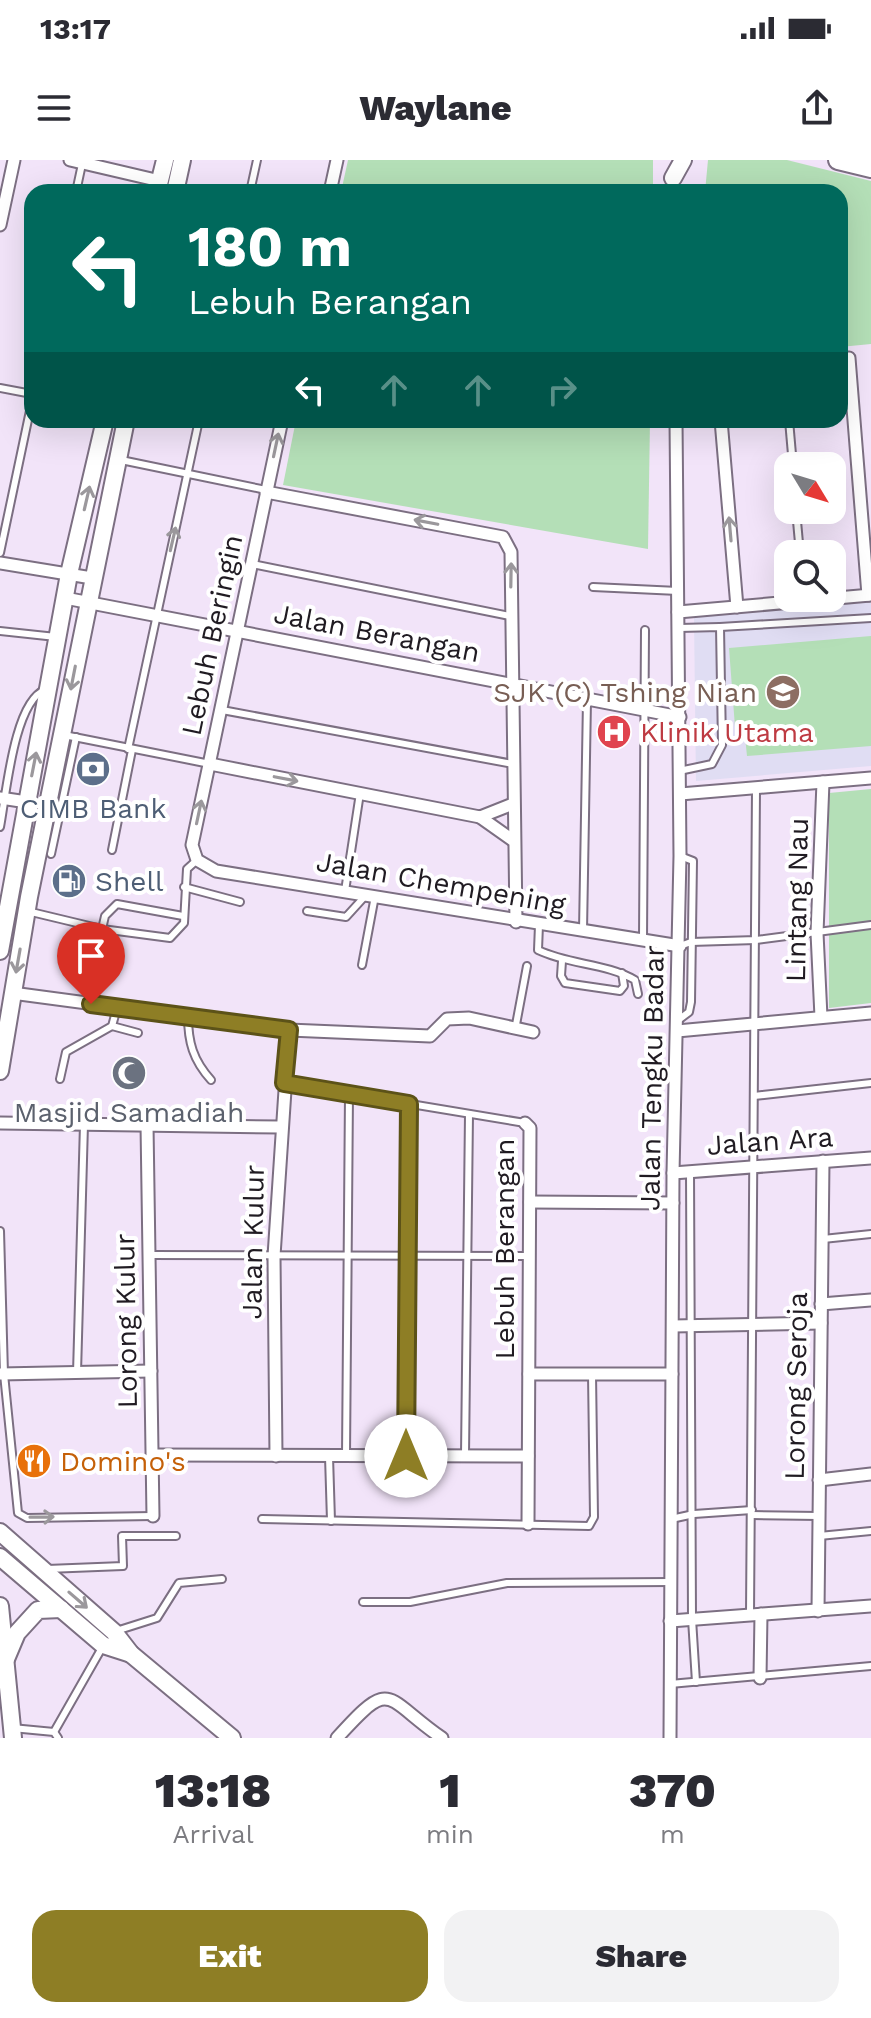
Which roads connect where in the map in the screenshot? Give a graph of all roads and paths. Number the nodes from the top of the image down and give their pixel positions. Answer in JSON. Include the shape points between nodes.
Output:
{"nodes":[{"id":1,"x":14,"y":160,"type":"edge"},
{"id":2,"x":70,"y":160,"type":"edge"},
{"id":3,"x":165,"y":160,"type":"edge"},
{"id":4,"x":182,"y":160,"type":"edge"},
{"id":5,"x":257,"y":160,"type":"edge"},
{"id":6,"x":337,"y":160,"type":"edge"},
{"id":7,"x":672,"y":160,"type":"edge"},
{"id":8,"x":683,"y":160,"type":"edge"},
{"id":9,"x":838,"y":160,"type":"edge"},
{"id":10,"x":83,"y":162,"type":"edge"},
{"id":11,"x":871,"y":168,"type":"edge"},
{"id":12,"x":78,"y":184,"type":"edge"},
{"id":13,"x":153,"y":184,"type":"edge"},
{"id":14,"x":159,"y":184,"type":"edge"},
{"id":15,"x":177,"y":184,"type":"edge"},
{"id":16,"x":252,"y":184,"type":"edge"},
{"id":17,"x":332,"y":184,"type":"edge"},
{"id":18,"x":673,"y":184,"type":"edge"},
{"id":19,"x":673,"y":184,"type":"edge"},
{"id":20,"x":1,"y":220,"type":"edge"},
{"id":21,"x":849,"y":358,"type":"dead end"},
{"id":22,"x":848,"y":371,"type":"edge"},
{"id":23,"x":0,"y":388,"type":"edge"},
{"id":24,"x":24,"y":392,"type":"edge"},
{"id":25,"x":848,"y":409,"type":"edge"},
{"id":26,"x":26,"y":428,"type":"edge"},
{"id":27,"x":103,"y":428,"type":"edge"},
{"id":28,"x":124,"y":428,"type":"edge"},
{"id":29,"x":197,"y":428,"type":"edge"},
{"id":30,"x":280,"y":428,"type":"edge"},
{"id":31,"x":676,"y":428,"type":"edge"},
{"id":32,"x":722,"y":428,"type":"edge"},
{"id":33,"x":790,"y":428,"type":"edge"},
{"id":34,"x":792,"y":452,"type":"edge"},
{"id":35,"x":118,"y":459,"type":"junction"},
{"id":36,"x":871,"y":461,"type":"edge"},
{"id":37,"x":858,"y":462,"type":"junction"},
{"id":38,"x":188,"y":475,"type":"junction"},
{"id":39,"x":266,"y":491,"type":"junction"},
{"id":40,"x":0,"y":553,"type":"edge"},
{"id":41,"x":0,"y":563,"type":"edge"},
{"id":42,"x":252,"y":564,"type":"junction"},
{"id":43,"x":69,"y":574,"type":"junction"},
{"id":44,"x":92,"y":578,"type":"junction"},
{"id":45,"x":593,"y":587,"type":"dead end"},
{"id":46,"x":678,"y":591,"type":"junction"},
{"id":47,"x":870,"y":595,"type":"edge"},
{"id":48,"x":846,"y":596,"type":"edge"},
{"id":49,"x":65,"y":598,"type":"junction"},
{"id":50,"x":88,"y":602,"type":"junction"},
{"id":51,"x":774,"y":603,"type":"edge"},
{"id":52,"x":737,"y":607,"type":"junction"},
{"id":53,"x":678,"y":612,"type":"junction"},
{"id":54,"x":155,"y":615,"type":"junction"},
{"id":55,"x":510,"y":616,"type":"junction"},
{"id":56,"x":871,"y":618,"type":"edge"},
{"id":57,"x":720,"y":627,"type":"junction"},
{"id":58,"x":679,"y":628,"type":"junction"},
{"id":59,"x":645,"y":630,"type":"dead end"},
{"id":60,"x":0,"y":631,"type":"edge"},
{"id":61,"x":237,"y":631,"type":"junction"},
{"id":62,"x":58,"y":637,"type":"junction"},
{"id":63,"x":515,"y":684,"type":"junction"},
{"id":64,"x":48,"y":689,"type":"junction"},
{"id":65,"x":587,"y":700,"type":"junction"},
{"id":66,"x":222,"y":710,"type":"junction"},
{"id":67,"x":645,"y":711,"type":"junction"},
{"id":68,"x":680,"y":717,"type":"junction"},
{"id":69,"x":69,"y":736,"type":"junction"},
{"id":70,"x":130,"y":749,"type":"junction"},
{"id":71,"x":210,"y":764,"type":"junction"},
{"id":72,"x":514,"y":764,"type":"junction"},
{"id":73,"x":679,"y":771,"type":"junction"},
{"id":74,"x":871,"y":778,"type":"edge"},
{"id":75,"x":823,"y":782,"type":"junction"},
{"id":76,"x":756,"y":789,"type":"junction"},
{"id":77,"x":360,"y":793,"type":"junction"},
{"id":78,"x":680,"y":794,"type":"junction"},
{"id":79,"x":3,"y":798,"type":"edge"},
{"id":80,"x":27,"y":802,"type":"junction"},
{"id":81,"x":513,"y":804,"type":"junction"},
{"id":82,"x":480,"y":817,"type":"junction"},
{"id":83,"x":0,"y":827,"type":"edge"},
{"id":84,"x":514,"y":841,"type":"junction"},
{"id":85,"x":112,"y":850,"type":"dead end"},
{"id":86,"x":51,"y":854,"type":"dead end"},
{"id":87,"x":197,"y":860,"type":"junction"},
{"id":88,"x":7,"y":871,"type":"edge"},
{"id":89,"x":184,"y":887,"type":"junction"},
{"id":90,"x":345,"y":891,"type":"junction"},
{"id":91,"x":370,"y":895,"type":"junction"},
{"id":92,"x":240,"y":902,"type":"dead end"},
{"id":93,"x":27,"y":911,"type":"junction"},
{"id":94,"x":307,"y":911,"type":"dead end"},
{"id":95,"x":183,"y":916,"type":"junction"},
{"id":96,"x":516,"y":922,"type":"junction"},
{"id":97,"x":539,"y":925,"type":"junction"},
{"id":98,"x":871,"y":925,"type":"edge"},
{"id":99,"x":102,"y":929,"type":"junction"},
{"id":100,"x":583,"y":931,"type":"junction"},
{"id":101,"x":2,"y":933,"type":"edge"},
{"id":102,"x":817,"y":933,"type":"junction"},
{"id":103,"x":643,"y":940,"type":"junction"},
{"id":104,"x":756,"y":940,"type":"junction"},
{"id":105,"x":685,"y":944,"type":"junction"},
{"id":106,"x":0,"y":951,"type":"edge"},
{"id":107,"x":562,"y":961,"type":"junction"},
{"id":108,"x":362,"y":965,"type":"dead end"},
{"id":109,"x":527,"y":966,"type":"dead end"},
{"id":110,"x":622,"y":973,"type":"junction"},
{"id":111,"x":12,"y":993,"type":"junction"},
{"id":112,"x":638,"y":994,"type":"dead end"},
{"id":113,"x":117,"y":1008,"type":"junction"},
{"id":114,"x":871,"y":1013,"type":"edge"},
{"id":115,"x":188,"y":1016,"type":"junction"},
{"id":116,"x":821,"y":1017,"type":"junction"},
{"id":117,"x":752,"y":1024,"type":"junction"},
{"id":118,"x":112,"y":1026,"type":"junction"},
{"id":119,"x":677,"y":1026,"type":"junction"},
{"id":120,"x":289,"y":1030,"type":"junction"},
{"id":121,"x":515,"y":1030,"type":"junction"},
{"id":122,"x":533,"y":1032,"type":"dead end"},
{"id":123,"x":138,"y":1033,"type":"dead end"},
{"id":124,"x":0,"y":1071,"type":"edge"},
{"id":125,"x":60,"y":1079,"type":"dead end"},
{"id":126,"x":211,"y":1080,"type":"dead end"},
{"id":127,"x":284,"y":1083,"type":"junction"},
{"id":128,"x":871,"y":1083,"type":"edge"},
{"id":129,"x":349,"y":1094,"type":"junction"},
{"id":130,"x":754,"y":1096,"type":"junction"},
{"id":131,"x":409,"y":1104,"type":"junction"},
{"id":132,"x":469,"y":1114,"type":"junction"},
{"id":133,"x":0,"y":1123,"type":"edge"},
{"id":134,"x":525,"y":1123,"type":"joint"},
{"id":135,"x":84,"y":1124,"type":"junction"},
{"id":136,"x":147,"y":1125,"type":"junction"},
{"id":137,"x":280,"y":1127,"type":"junction"},
{"id":138,"x":871,"y":1158,"type":"edge"},
{"id":139,"x":823,"y":1161,"type":"junction"},
{"id":140,"x":755,"y":1166,"type":"junction"},
{"id":141,"x":690,"y":1172,"type":"junction"},
{"id":142,"x":673,"y":1173,"type":"junction"},
{"id":143,"x":530,"y":1202,"type":"junction"},
{"id":144,"x":673,"y":1203,"type":"junction"},
{"id":145,"x":0,"y":1231,"type":"edge"},
{"id":146,"x":871,"y":1234,"type":"edge"},
{"id":147,"x":822,"y":1240,"type":"junction"},
{"id":148,"x":149,"y":1255,"type":"junction"},
{"id":149,"x":274,"y":1256,"type":"junction"},
{"id":150,"x":347,"y":1256,"type":"junction"},
{"id":151,"x":408,"y":1256,"type":"junction"},
{"id":152,"x":467,"y":1256,"type":"junction"},
{"id":153,"x":529,"y":1256,"type":"junction"},
{"id":154,"x":1,"y":1271,"type":"edge"},
{"id":155,"x":871,"y":1300,"type":"edge"},
{"id":156,"x":821,"y":1304,"type":"junction"},
{"id":157,"x":821,"y":1323,"type":"junction"},
{"id":158,"x":754,"y":1324,"type":"junction"},
{"id":159,"x":692,"y":1325,"type":"junction"},
{"id":160,"x":673,"y":1326,"type":"junction"},
{"id":161,"x":151,"y":1371,"type":"junction"},
{"id":162,"x":77,"y":1373,"type":"junction"},
{"id":163,"x":2,"y":1374,"type":"edge"},
{"id":164,"x":529,"y":1374,"type":"junction"},
{"id":165,"x":592,"y":1374,"type":"junction"},
{"id":166,"x":672,"y":1374,"type":"junction"},
{"id":167,"x":0,"y":1432,"type":"edge"},
{"id":168,"x":10,"y":1432,"type":"junction"},
{"id":169,"x":153,"y":1455,"type":"junction"},
{"id":170,"x":276,"y":1456,"type":"junction"},
{"id":171,"x":329,"y":1456,"type":"junction"},
{"id":172,"x":346,"y":1456,"type":"junction"},
{"id":173,"x":406,"y":1456,"type":"junction"},
{"id":174,"x":465,"y":1456,"type":"junction"},
{"id":175,"x":528,"y":1456,"type":"junction"},
{"id":176,"x":871,"y":1474,"type":"edge"},
{"id":177,"x":819,"y":1480,"type":"junction"},
{"id":178,"x":752,"y":1513,"type":"junction"},
{"id":179,"x":694,"y":1514,"type":"junction"},
{"id":180,"x":153,"y":1516,"type":"joint"},
{"id":181,"x":819,"y":1516,"type":"junction"},
{"id":182,"x":262,"y":1519,"type":"dead end"},
{"id":183,"x":671,"y":1519,"type":"junction"},
{"id":184,"x":331,"y":1521,"type":"junction"},
{"id":185,"x":528,"y":1524,"type":"junction"},
{"id":186,"x":871,"y":1531,"type":"edge"},
{"id":187,"x":0,"y":1532,"type":"edge"},
{"id":188,"x":176,"y":1536,"type":"dead end"},
{"id":189,"x":819,"y":1536,"type":"junction"},
{"id":190,"x":0,"y":1557,"type":"edge"},
{"id":191,"x":42,"y":1569,"type":"junction"},
{"id":192,"x":222,"y":1579,"type":"dead end"},
{"id":193,"x":672,"y":1582,"type":"junction"},
{"id":194,"x":363,"y":1602,"type":"dead end"},
{"id":195,"x":0,"y":1606,"type":"edge"},
{"id":196,"x":871,"y":1606,"type":"edge"},
{"id":197,"x":61,"y":1609,"type":"junction"},
{"id":198,"x":818,"y":1611,"type":"junction"},
{"id":199,"x":756,"y":1614,"type":"junction"},
{"id":200,"x":692,"y":1619,"type":"junction"},
{"id":201,"x":670,"y":1621,"type":"junction"},
{"id":202,"x":109,"y":1639,"type":"junction"},
{"id":203,"x":5,"y":1661,"type":"junction"},
{"id":204,"x":871,"y":1666,"type":"edge"},
{"id":205,"x":760,"y":1678,"type":"junction"},
{"id":206,"x":696,"y":1682,"type":"junction"},
{"id":207,"x":670,"y":1684,"type":"junction"},
{"id":208,"x":13,"y":1733,"type":"edge"},
{"id":209,"x":56,"y":1735,"type":"edge"},
{"id":210,"x":232,"y":1738,"type":"edge"},
{"id":211,"x":337,"y":1738,"type":"edge"},
{"id":212,"x":442,"y":1738,"type":"edge"},
{"id":213,"x":670,"y":1738,"type":"edge"}],
"edges":[{"from":1,"to":20,"type":"street"},
{"from":2,"to":10,"type":"street"},
{"from":3,"to":14,"type":"main road"},
{"from":4,"to":15,"type":"main road"},
{"from":5,"to":16,"type":"lane"},
{"from":6,"to":17,"type":"street"},
{"from":7,"to":18,"type":"main road"},
{"from":8,"to":19,"type":"main road"},
{"from":9,"to":11,"type":"main road"},
{"from":10,"to":12,"type":"lane"},
{"from":10,"to":13,"type":"street"},
{"from":21,"to":22,"type":"street"},
{"from":23,"to":24,"type":"lane"},
{"from":25,"to":37,"type":"street"},
{"from":26,"to":40,"type":"lane"},
{"from":43,"to":27,"type":"main road","one_way":true},
{"from":28,"to":35,"type":"main road"},
{"from":29,"to":38,"type":"lane"},
{"from":39,"to":30,"type":"street","name":"Lebuh Beringin","one_way":true},
{"from":31,"to":46,"type":"street","name":"Jalan Tengku Badar"},
{"from":52,"to":32,"type":"street","one_way":true},
{"from":33,"to":34,"type":"lane"},
{"from":35,"to":38,"type":"lane"},
{"from":35,"to":44,"type":"main road"},
{"from":36,"to":37,"type":"street"},
{"from":37,"to":47,"type":"street"},
{"from":38,"to":39,"type":"lane"},
{"from":54,"to":38,"type":"lane","one_way":true},
{"from":39,"to":42,"type":"street","name":"Lebuh Beringin"},
{"from":55,"to":39,"type":"street","one_way":true,"via":[[511,552],[503,537]]},
{"from":41,"to":43,"type":"street"},
{"from":42,"to":55,"type":"lane"},
{"from":42,"to":61,"type":"street","name":"Lebuh Beringin"},
{"from":43,"to":44,"type":"street"},
{"from":43,"to":49,"type":"main road"},
{"from":44,"to":50,"type":"main road"},
{"from":45,"to":46,"type":"lane"},
{"from":46,"to":53,"type":"street","name":"Jalan Tengku Badar"},
{"from":47,"to":48,"type":"street"},
{"from":49,"to":50,"type":"street","name":"Jalan Berangan"},
{"from":49,"to":62,"type":"main road"},
{"from":50,"to":54,"type":"street","name":"Jalan Berangan"},
{"from":50,"to":69,"type":"main road","one_way":true},
{"from":51,"to":52,"type":"street"},
{"from":52,"to":53,"type":"street"},
{"from":53,"to":58,"type":"street","name":"Jalan Tengku Badar"},
{"from":54,"to":61,"type":"street","name":"Jalan Berangan"},
{"from":54,"to":70,"type":"lane"},
{"from":55,"to":63,"type":"street"},
{"from":56,"to":57,"type":"lane"},
{"from":57,"to":58,"type":"lane"},
{"from":57,"to":73,"type":"lane","via":[[722,745],[712,764]]},
{"from":58,"to":68,"type":"street","name":"Jalan Tengku Badar"},
{"from":59,"to":67,"type":"lane"},
{"from":60,"to":62,"type":"lane"},
{"from":61,"to":63,"type":"street","name":"Jalan Berangan"},
{"from":61,"to":66,"type":"street","name":"Lebuh Beringin"},
{"from":62,"to":64,"type":"main road"},
{"from":63,"to":65,"type":"street","name":"Jalan Berangan"},
{"from":63,"to":72,"type":"street"},
{"from":64,"to":79,"type":"lane","via":[[39,692],[22,716]]},
{"from":80,"to":64,"type":"main road","one_way":true},
{"from":65,"to":67,"type":"street","name":"Jalan Berangan"},
{"from":65,"to":100,"type":"lane"},
{"from":66,"to":71,"type":"street","name":"Lebuh Beringin"},
{"from":66,"to":72,"type":"lane"},
{"from":67,"to":68,"type":"street","name":"Jalan Berangan"},
{"from":67,"to":103,"type":"lane"},
{"from":68,"to":73,"type":"street","name":"Jalan Tengku Badar"},
{"from":69,"to":70,"type":"lane"},
{"from":69,"to":86,"type":"lane"},
{"from":69,"to":93,"type":"main road"},
{"from":70,"to":71,"type":"lane"},
{"from":70,"to":85,"type":"lane"},
{"from":71,"to":77,"type":"street","one_way":true},
{"from":87,"to":71,"type":"street","name":"Lebuh Beringin","one_way":true,"via":[[192,845]]},
{"from":72,"to":81,"type":"street"},
{"from":73,"to":78,"type":"street","name":"Jalan Tengku Badar"},
{"from":74,"to":75,"type":"street"},
{"from":75,"to":76,"type":"street"},
{"from":75,"to":102,"type":"street","name":"Lintang Nau"},
{"from":76,"to":78,"type":"street"},
{"from":76,"to":104,"type":"lane"},
{"from":77,"to":82,"type":"street"},
{"from":77,"to":90,"type":"lane"},
{"from":78,"to":105,"type":"street","name":"Jalan Tengku Badar"},
{"from":79,"to":80,"type":"street"},
{"from":79,"to":83,"type":"lane"},
{"from":80,"to":88,"type":"main road"},
{"from":81,"to":82,"type":"street"},
{"from":81,"to":84,"type":"street"},
{"from":82,"to":84,"type":"street"},
{"from":84,"to":96,"type":"street"},
{"from":87,"to":89,"type":"lane","via":[[187,869]]},
{"from":87,"to":90,"type":"street","name":"Jalan Chempening","via":[[216,871]]},
{"from":88,"to":101,"type":"main road"},
{"from":89,"to":92,"type":"lane"},
{"from":89,"to":95,"type":"lane"},
{"from":90,"to":91,"type":"street","name":"Jalan Chempening"},
{"from":91,"to":94,"type":"lane","via":[[346,917]]},
{"from":91,"to":96,"type":"street","name":"Jalan Chempening"},
{"from":91,"to":108,"type":"lane"},
{"from":93,"to":99,"type":"lane"},
{"from":93,"to":111,"type":"main road","one_way":true},
{"from":95,"to":99,"type":"lane","via":[[184,923],[170,938]]},
{"from":95,"to":99,"type":"lane","via":[[117,904],[105,916]]},
{"from":96,"to":97,"type":"street","name":"Jalan Chempening"},
{"from":97,"to":100,"type":"street","name":"Jalan Chempening"},
{"from":97,"to":107,"type":"lane","via":[[538,950]]},
{"from":98,"to":102,"type":"lane"},
{"from":100,"to":103,"type":"street","name":"Jalan Chempening"},
{"from":101,"to":106,"type":"main road"},
{"from":102,"to":104,"type":"lane"},
{"from":102,"to":116,"type":"street","name":"Lintang Nau"},
{"from":103,"to":105,"type":"street","name":"Jalan Chempening"},
{"from":104,"to":105,"type":"lane"},
{"from":104,"to":117,"type":"lane"},
{"from":105,"to":119,"type":"street","name":"Jalan Tengku Badar"},
{"from":107,"to":110,"type":"lane"},
{"from":107,"to":110,"type":"lane","via":[[565,983],[620,991]]},
{"from":109,"to":121,"type":"lane"},
{"from":110,"to":112,"type":"lane","via":[[635,980]]},
{"from":111,"to":113,"type":"street"},
{"from":111,"to":124,"type":"main road"},
{"from":113,"to":115,"type":"street"},
{"from":113,"to":118,"type":"lane"},
{"from":114,"to":116,"type":"street"},
{"from":115,"to":120,"type":"street"},
{"from":115,"to":126,"type":"lane","via":[[192,1053]]},
{"from":116,"to":117,"type":"street"},
{"from":117,"to":119,"type":"street"},
{"from":117,"to":130,"type":"lane"},
{"from":118,"to":123,"type":"lane"},
{"from":118,"to":125,"type":"lane","via":[[66,1052]]},
{"from":119,"to":142,"type":"street","name":"Jalan Tengku Badar"},
{"from":120,"to":121,"type":"street","via":[[430,1036],[447,1019],[469,1018]]},
{"from":120,"to":127,"type":"street","name":"Jalan Kulur"},
{"from":121,"to":122,"type":"street"},
{"from":127,"to":129,"type":"lane","name":"Lebuh Berangan"},
{"from":127,"to":137,"type":"street","name":"Jalan Kulur"},
{"from":128,"to":130,"type":"lane"},
{"from":129,"to":131,"type":"lane","name":"Lebuh Berangan"},
{"from":129,"to":150,"type":"lane"},
{"from":130,"to":140,"type":"lane"},
{"from":131,"to":132,"type":"lane","name":"Lebuh Berangan"},
{"from":131,"to":151,"type":"street"},
{"from":132,"to":134,"type":"lane","name":"Lebuh Berangan"},
{"from":132,"to":152,"type":"lane"},
{"from":133,"to":135,"type":"street"},
{"from":134,"to":143,"type":"street","name":"Lebuh Berangan","via":[[530,1128]]},
{"from":135,"to":136,"type":"street"},
{"from":135,"to":162,"type":"lane"},
{"from":136,"to":137,"type":"street"},
{"from":136,"to":148,"type":"street","name":"Lorong Kulur"},
{"from":137,"to":149,"type":"street","name":"Jalan Kulur"},
{"from":138,"to":139,"type":"street","name":"Jalan Ara"},
{"from":139,"to":140,"type":"street","name":"Jalan Ara"},
{"from":139,"to":147,"type":"street","name":"Lorong Seroja"},
{"from":140,"to":141,"type":"street","name":"Jalan Ara"},
{"from":140,"to":158,"type":"lane"},
{"from":141,"to":142,"type":"street","name":"Jalan Ara"},
{"from":141,"to":159,"type":"lane"},
{"from":142,"to":144,"type":"street","name":"Jalan Tengku Badar"},
{"from":143,"to":144,"type":"street"},
{"from":143,"to":153,"type":"street","name":"Lebuh Berangan"},
{"from":144,"to":160,"type":"street","name":"Jalan Tengku Badar"},
{"from":145,"to":154,"type":"lane"},
{"from":146,"to":147,"type":"lane"},
{"from":147,"to":156,"type":"street","name":"Lorong Seroja"},
{"from":148,"to":149,"type":"lane"},
{"from":148,"to":161,"type":"street","name":"Lorong Kulur"},
{"from":149,"to":150,"type":"lane"},
{"from":149,"to":170,"type":"street","name":"Jalan Kulur"},
{"from":150,"to":151,"type":"lane"},
{"from":150,"to":172,"type":"lane"},
{"from":151,"to":152,"type":"lane"},
{"from":151,"to":173,"type":"street"},
{"from":152,"to":153,"type":"lane"},
{"from":152,"to":174,"type":"lane"},
{"from":153,"to":164,"type":"street","name":"Lebuh Berangan"},
{"from":154,"to":163,"type":"lane"},
{"from":155,"to":156,"type":"street"},
{"from":156,"to":157,"type":"street","name":"Lorong Seroja"},
{"from":157,"to":158,"type":"street"},
{"from":157,"to":177,"type":"street","name":"Lorong Seroja"},
{"from":158,"to":159,"type":"street"},
{"from":158,"to":178,"type":"lane"},
{"from":159,"to":160,"type":"street"},
{"from":159,"to":179,"type":"lane"},
{"from":160,"to":166,"type":"street","name":"Jalan Tengku Badar"},
{"from":161,"to":162,"type":"street"},
{"from":161,"to":169,"type":"street","name":"Lorong Kulur"},
{"from":162,"to":163,"type":"street"},
{"from":163,"to":168,"type":"lane"},
{"from":164,"to":165,"type":"street"},
{"from":164,"to":175,"type":"street","name":"Lebuh Berangan"},
{"from":165,"to":166,"type":"street"},
{"from":165,"to":185,"type":"lane","via":[[594,1517],[589,1526]]},
{"from":166,"to":183,"type":"street","name":"Jalan Tengku Badar"},
{"from":167,"to":168,"type":"lane"},
{"from":168,"to":180,"type":"lane","one_way":true,"via":[[18,1513],[27,1518]]},
{"from":169,"to":170,"type":"street"},
{"from":169,"to":180,"type":"street","name":"Lorong Kulur"},
{"from":170,"to":171,"type":"street"},
{"from":171,"to":172,"type":"street"},
{"from":171,"to":184,"type":"lane"},
{"from":172,"to":173,"type":"street"},
{"from":173,"to":174,"type":"street"},
{"from":174,"to":175,"type":"street"},
{"from":175,"to":185,"type":"street","name":"Lebuh Berangan"},
{"from":176,"to":177,"type":"street"},
{"from":177,"to":181,"type":"street","name":"Lorong Seroja"},
{"from":178,"to":179,"type":"lane"},
{"from":178,"to":181,"type":"lane"},
{"from":178,"to":199,"type":"lane"},
{"from":179,"to":183,"type":"lane"},
{"from":179,"to":200,"type":"lane"},
{"from":181,"to":189,"type":"street","name":"Lorong Seroja"},
{"from":182,"to":184,"type":"lane"},
{"from":183,"to":193,"type":"street","name":"Jalan Tengku Badar"},
{"from":184,"to":185,"type":"lane"},
{"from":186,"to":189,"type":"lane"},
{"from":187,"to":191,"type":"main road"},
{"from":188,"to":191,"type":"lane","via":[[122,1536],[123,1566]]},
{"from":189,"to":198,"type":"street","name":"Lorong Seroja"},
{"from":190,"to":197,"type":"main road"},
{"from":191,"to":202,"type":"main road","one_way":true},
{"from":192,"to":202,"type":"lane","via":[[179,1583],[157,1618]]},
{"from":193,"to":194,"type":"lane","via":[[507,1583],[410,1602]]},
{"from":193,"to":201,"type":"street","name":"Jalan Tengku Badar"},
{"from":195,"to":203,"type":"main road"},
{"from":196,"to":198,"type":"street"},
{"from":197,"to":202,"type":"main road"},
{"from":197,"to":203,"type":"main road","via":[[38,1610],[17,1633]]},
{"from":198,"to":199,"type":"street"},
{"from":199,"to":200,"type":"street"},
{"from":199,"to":205,"type":"street"},
{"from":200,"to":201,"type":"street"},
{"from":200,"to":206,"type":"lane"},
{"from":201,"to":207,"type":"street","name":"Jalan Tengku Badar"},
{"from":202,"to":209,"type":"lane"},
{"from":202,"to":210,"type":"main road"},
{"from":203,"to":208,"type":"main road"},
{"from":204,"to":205,"type":"lane"},
{"from":205,"to":206,"type":"lane"},
{"from":206,"to":207,"type":"lane"},
{"from":207,"to":213,"type":"street","name":"Jalan Tengku Badar"},
{"from":208,"to":209,"type":"lane"},
{"from":211,"to":212,"type":"street","via":[[371,1701],[382,1698],[394,1700]]}]}
